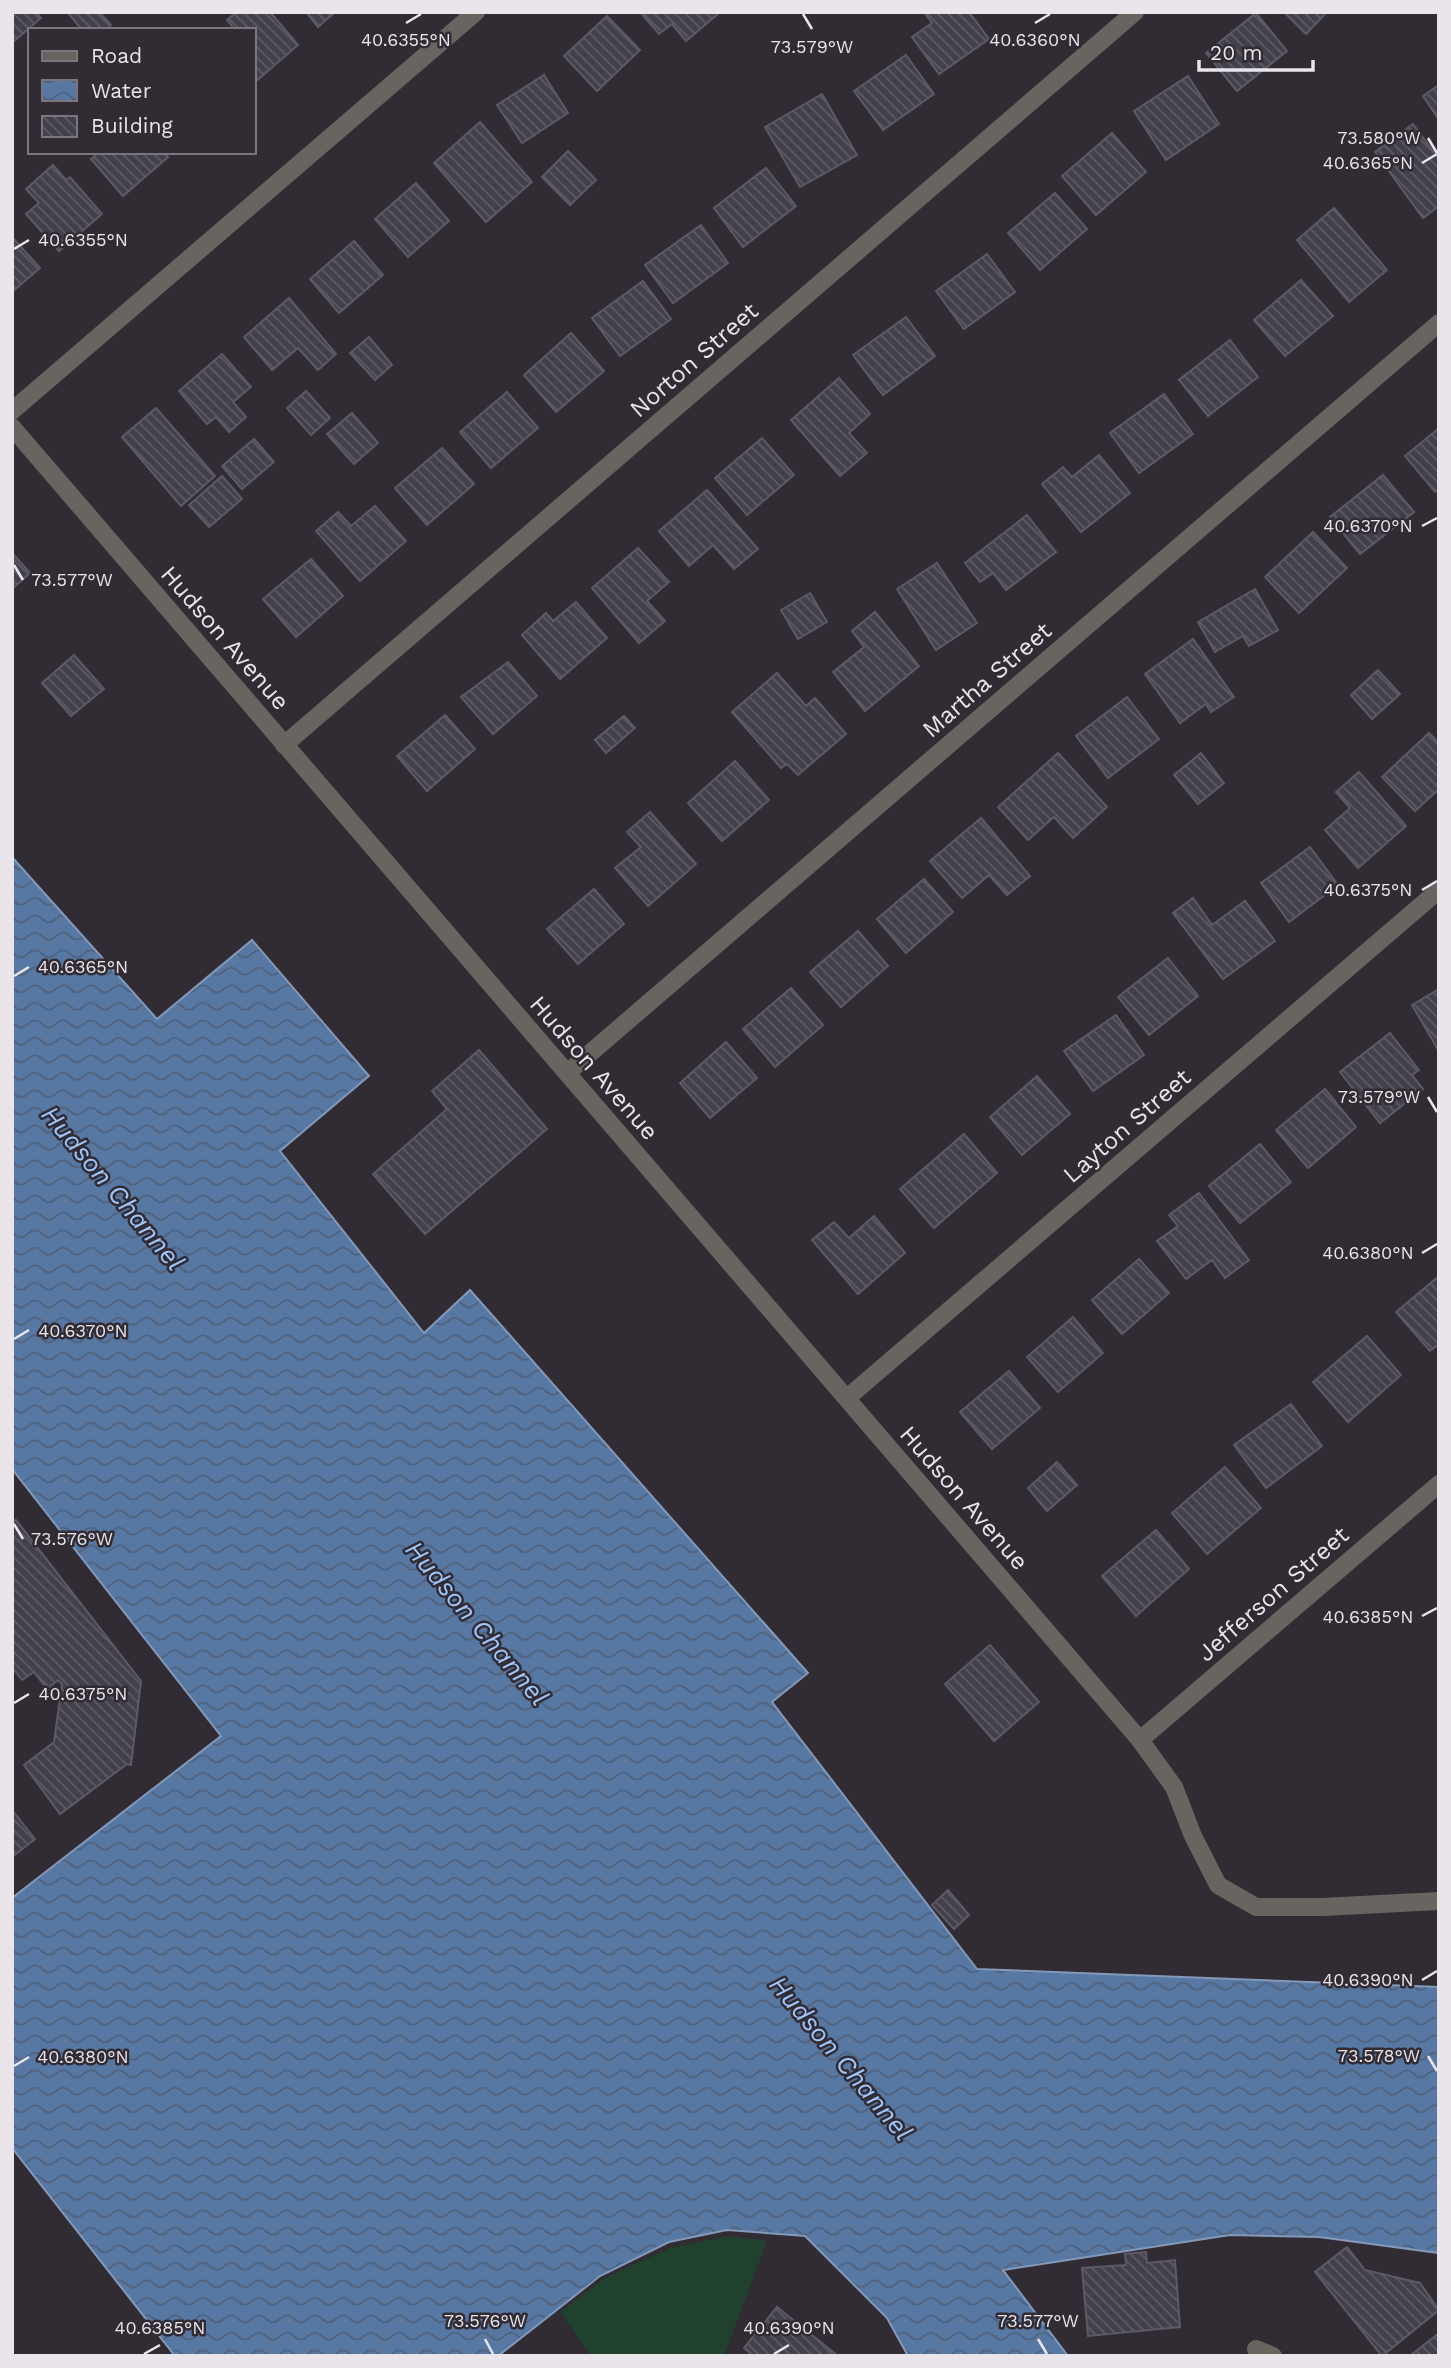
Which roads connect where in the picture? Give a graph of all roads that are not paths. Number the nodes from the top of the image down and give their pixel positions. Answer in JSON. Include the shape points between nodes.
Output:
{"nodes":[{"id":1,"x":475,"y":12,"type":"edge"},
{"id":2,"x":1135,"y":12,"type":"edge"},
{"id":3,"x":1439,"y":323,"type":"edge"},
{"id":4,"x":12,"y":411,"type":"edge"},
{"id":5,"x":12,"y":427,"type":"edge"},
{"id":6,"x":284,"y":745,"type":"junction"},
{"id":7,"x":1439,"y":890,"type":"edge"},
{"id":8,"x":566,"y":1073,"type":"junction"},
{"id":9,"x":847,"y":1398,"type":"junction"},
{"id":10,"x":1439,"y":1484,"type":"edge"},
{"id":11,"x":1140,"y":1740,"type":"junction"},
{"id":12,"x":1439,"y":1901,"type":"edge"}],
"edges":[{"from":1,"to":4,"type":"street"},
{"from":2,"to":6,"type":"street","name":"Norton Street"},
{"from":3,"to":8,"type":"street","name":"Martha Street"},
{"from":5,"to":6,"type":"street","name":"Hudson Avenue"},
{"from":6,"to":8,"type":"street","name":"Hudson Avenue"},
{"from":7,"to":9,"type":"street","name":"Layton Street"},
{"from":8,"to":9,"type":"street","name":"Hudson Avenue"},
{"from":9,"to":11,"type":"street","name":"Hudson Avenue"},
{"from":10,"to":11,"type":"street","name":"Jefferson Street"},
{"from":11,"to":12,"type":"street","name":"Hudson Avenue","via":[[1174,1787],[1218,1885],[1256,1907]]}]}
